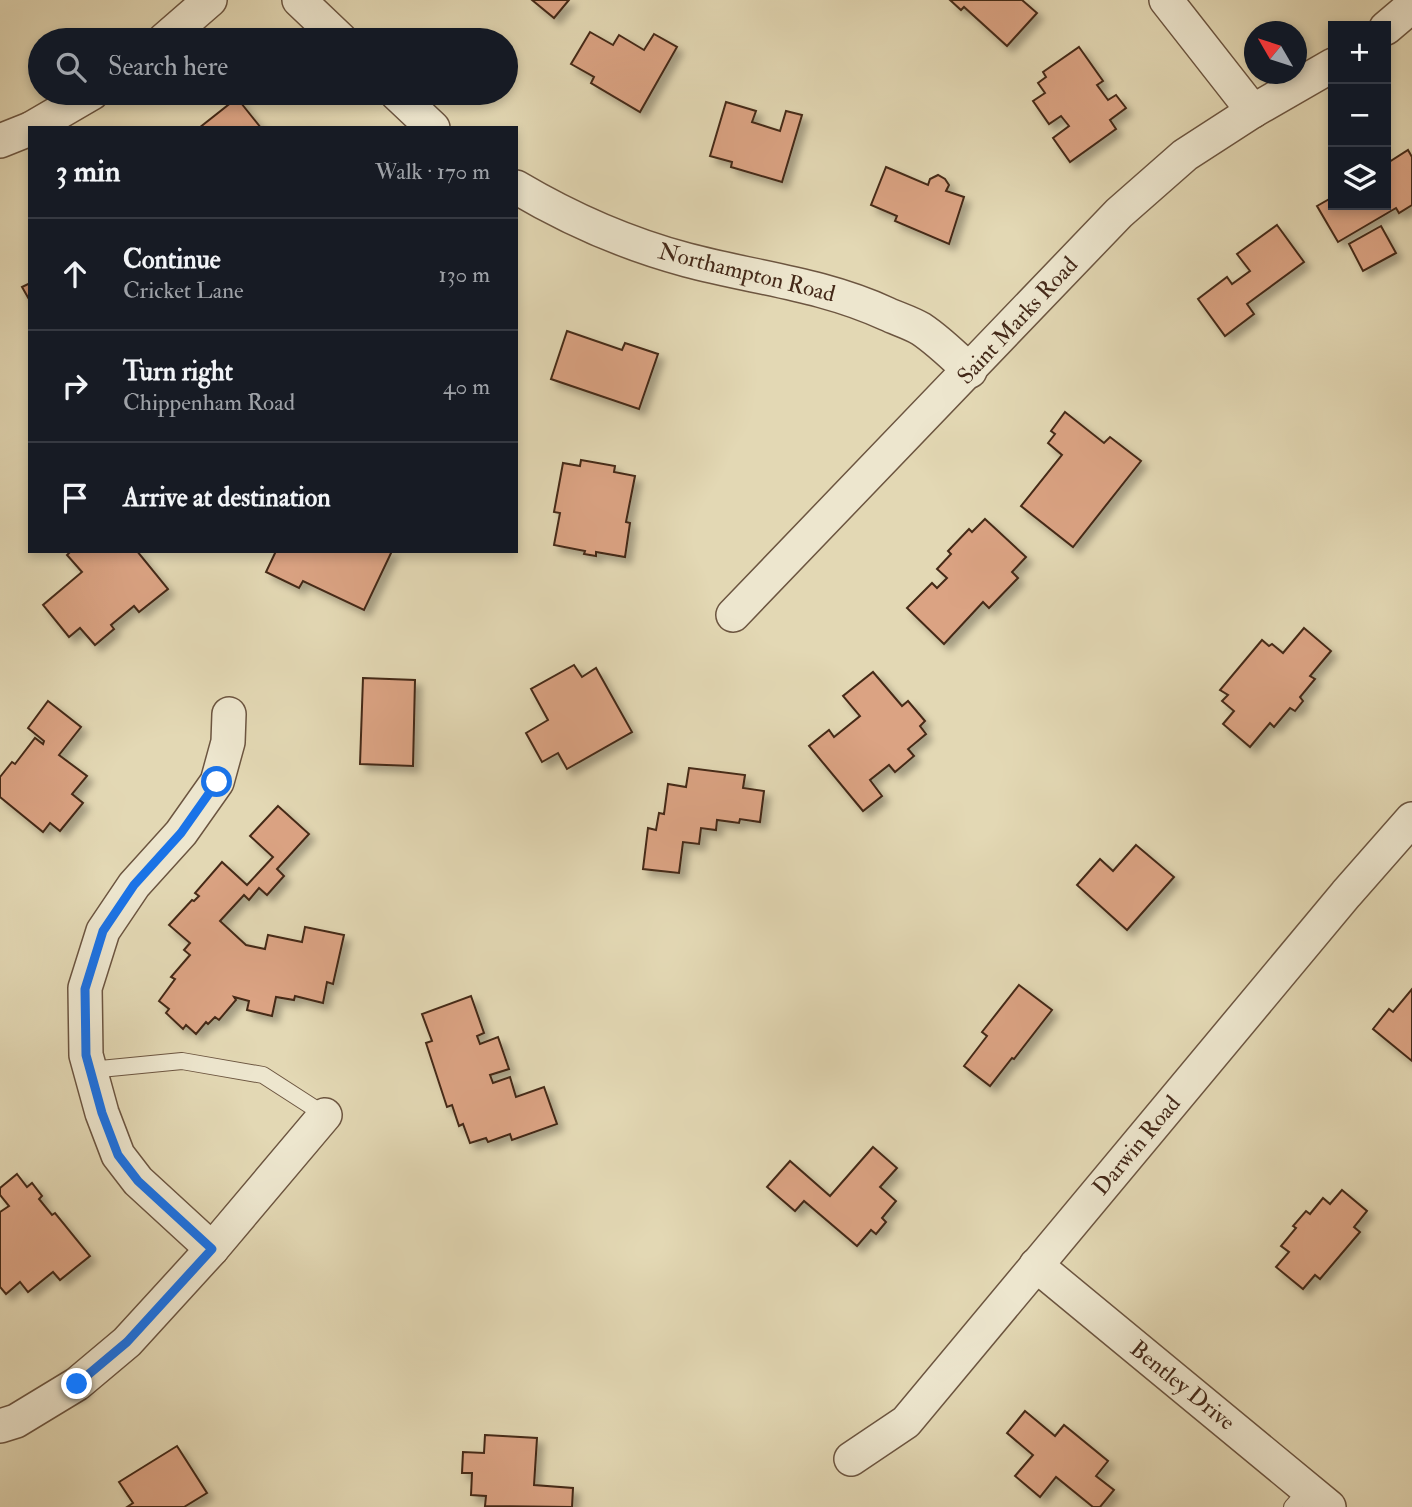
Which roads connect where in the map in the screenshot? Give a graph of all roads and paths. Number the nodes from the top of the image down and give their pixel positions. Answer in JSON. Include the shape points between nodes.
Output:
{"nodes":[{"id":1,"x":210,"y":0,"type":"edge"},
{"id":2,"x":299,"y":0,"type":"edge"},
{"id":3,"x":1166,"y":0,"type":"edge"},
{"id":4,"x":1412,"y":6,"type":"edge"},
{"id":5,"x":1391,"y":24,"type":"edge"},
{"id":6,"x":178,"y":28,"type":"edge"},
{"id":7,"x":328,"y":28,"type":"edge"},
{"id":8,"x":1328,"y":68,"type":"edge"},
{"id":9,"x":71,"y":105,"type":"edge"},
{"id":10,"x":409,"y":105,"type":"edge"},
{"id":11,"x":1253,"y":111,"type":"junction"},
{"id":12,"x":34,"y":126,"type":"edge"},
{"id":13,"x":431,"y":126,"type":"edge"},
{"id":14,"x":28,"y":129,"type":"edge"},
{"id":15,"x":0,"y":141,"type":"edge"},
{"id":16,"x":518,"y":188,"type":"edge"},
{"id":17,"x":970,"y":371,"type":"junction"},
{"id":18,"x":733,"y":615,"type":"dead end"},
{"id":19,"x":229,"y":714,"type":"dead end"},
{"id":20,"x":1412,"y":819,"type":"edge"},
{"id":21,"x":90,"y":1070,"type":"junction"},
{"id":22,"x":325,"y":1115,"type":"joint"},
{"id":23,"x":212,"y":1249,"type":"junction"},
{"id":24,"x":1036,"y":1265,"type":"junction"},
{"id":25,"x":0,"y":1426,"type":"edge"},
{"id":26,"x":851,"y":1459,"type":"dead end"},
{"id":27,"x":1310,"y":1501,"type":"edge"}],
"edges":[{"from":1,"to":6,"type":"street"},
{"from":2,"to":7,"type":"street"},
{"from":3,"to":11,"type":"street"},
{"from":4,"to":5,"type":"street"},
{"from":8,"to":11,"type":"street","name":"Saint Marks Road"},
{"from":9,"to":12,"type":"street"},
{"from":10,"to":13,"type":"street"},
{"from":11,"to":17,"type":"street","name":"Saint Marks Road","via":[[1185,155],[1119,213]]},
{"from":14,"to":15,"type":"street"},
{"from":16,"to":17,"type":"street","name":"Northampton Road","via":[[631,242],[870,306],[919,328]]},
{"from":17,"to":18,"type":"street","name":"Saint Marks Road"},
{"from":19,"to":21,"type":"street","via":[[228,742],[217,782],[103,931],[85,989]]},
{"from":20,"to":24,"type":"street","name":"Darwin Road"},
{"from":21,"to":22,"type":"lane","via":[[182,1061],[263,1075]]},
{"from":21,"to":23,"type":"street","via":[[118,1155],[138,1181]]},
{"from":22,"to":23,"type":"street"},
{"from":23,"to":25,"type":"street","via":[[117,1350],[77,1384]]},
{"from":24,"to":26,"type":"street","name":"Darwin Road","via":[[906,1422]]},
{"from":24,"to":27,"type":"street","name":"Bentley Drive"}]}
